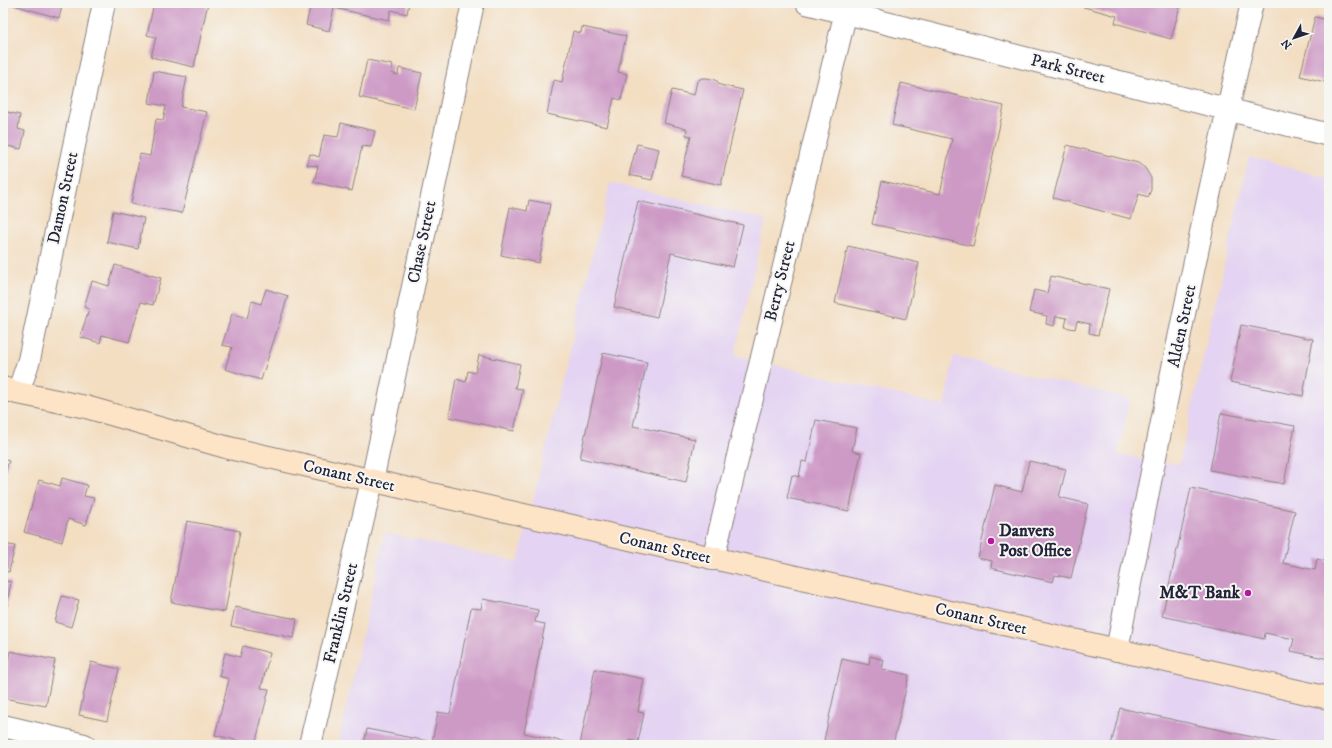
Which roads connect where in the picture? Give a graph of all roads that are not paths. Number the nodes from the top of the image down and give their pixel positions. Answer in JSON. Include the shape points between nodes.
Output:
{"nodes":[{"id":1,"x":104,"y":3,"type":"edge"},
{"id":2,"x":473,"y":3,"type":"edge"},
{"id":3,"x":808,"y":3,"type":"edge"},
{"id":4,"x":1252,"y":3,"type":"edge"},
{"id":5,"x":847,"y":8,"type":"edge"},
{"id":6,"x":1227,"y":110,"type":"junction"},
{"id":7,"x":1329,"y":136,"type":"edge"},
{"id":8,"x":11,"y":390,"type":"edge"},
{"id":9,"x":372,"y":481,"type":"junction"},
{"id":10,"x":713,"y":559,"type":"junction"},
{"id":11,"x":1117,"y":650,"type":"junction"},
{"id":12,"x":1329,"y":698,"type":"edge"},
{"id":13,"x":3,"y":726,"type":"edge"},
{"id":14,"x":84,"y":745,"type":"edge"},
{"id":15,"x":310,"y":745,"type":"edge"}],
"edges":[{"from":1,"to":8,"type":"street","name":"Damon Street","via":[[29,360]]},
{"from":2,"to":9,"type":"street","name":"Chase Street"},
{"from":3,"to":5,"type":"street","name":"Park Street"},
{"from":4,"to":6,"type":"street","name":"Alden Street"},
{"from":5,"to":6,"type":"street","name":"Park Street"},
{"from":5,"to":10,"type":"street","name":"Berry Street"},
{"from":6,"to":7,"type":"street","name":"Park Street"},
{"from":6,"to":11,"type":"street","name":"Alden Street","via":[[1144,507]]},
{"from":8,"to":9,"type":"main road","name":"Conant Street","via":[[86,407],[229,448]]},
{"from":9,"to":10,"type":"main road","name":"Conant Street"},
{"from":9,"to":15,"type":"street","name":"Franklin Street"},
{"from":10,"to":11,"type":"main road","name":"Conant Street"},
{"from":11,"to":12,"type":"main road","name":"Conant Street"},
{"from":13,"to":14,"type":"street"}]}
